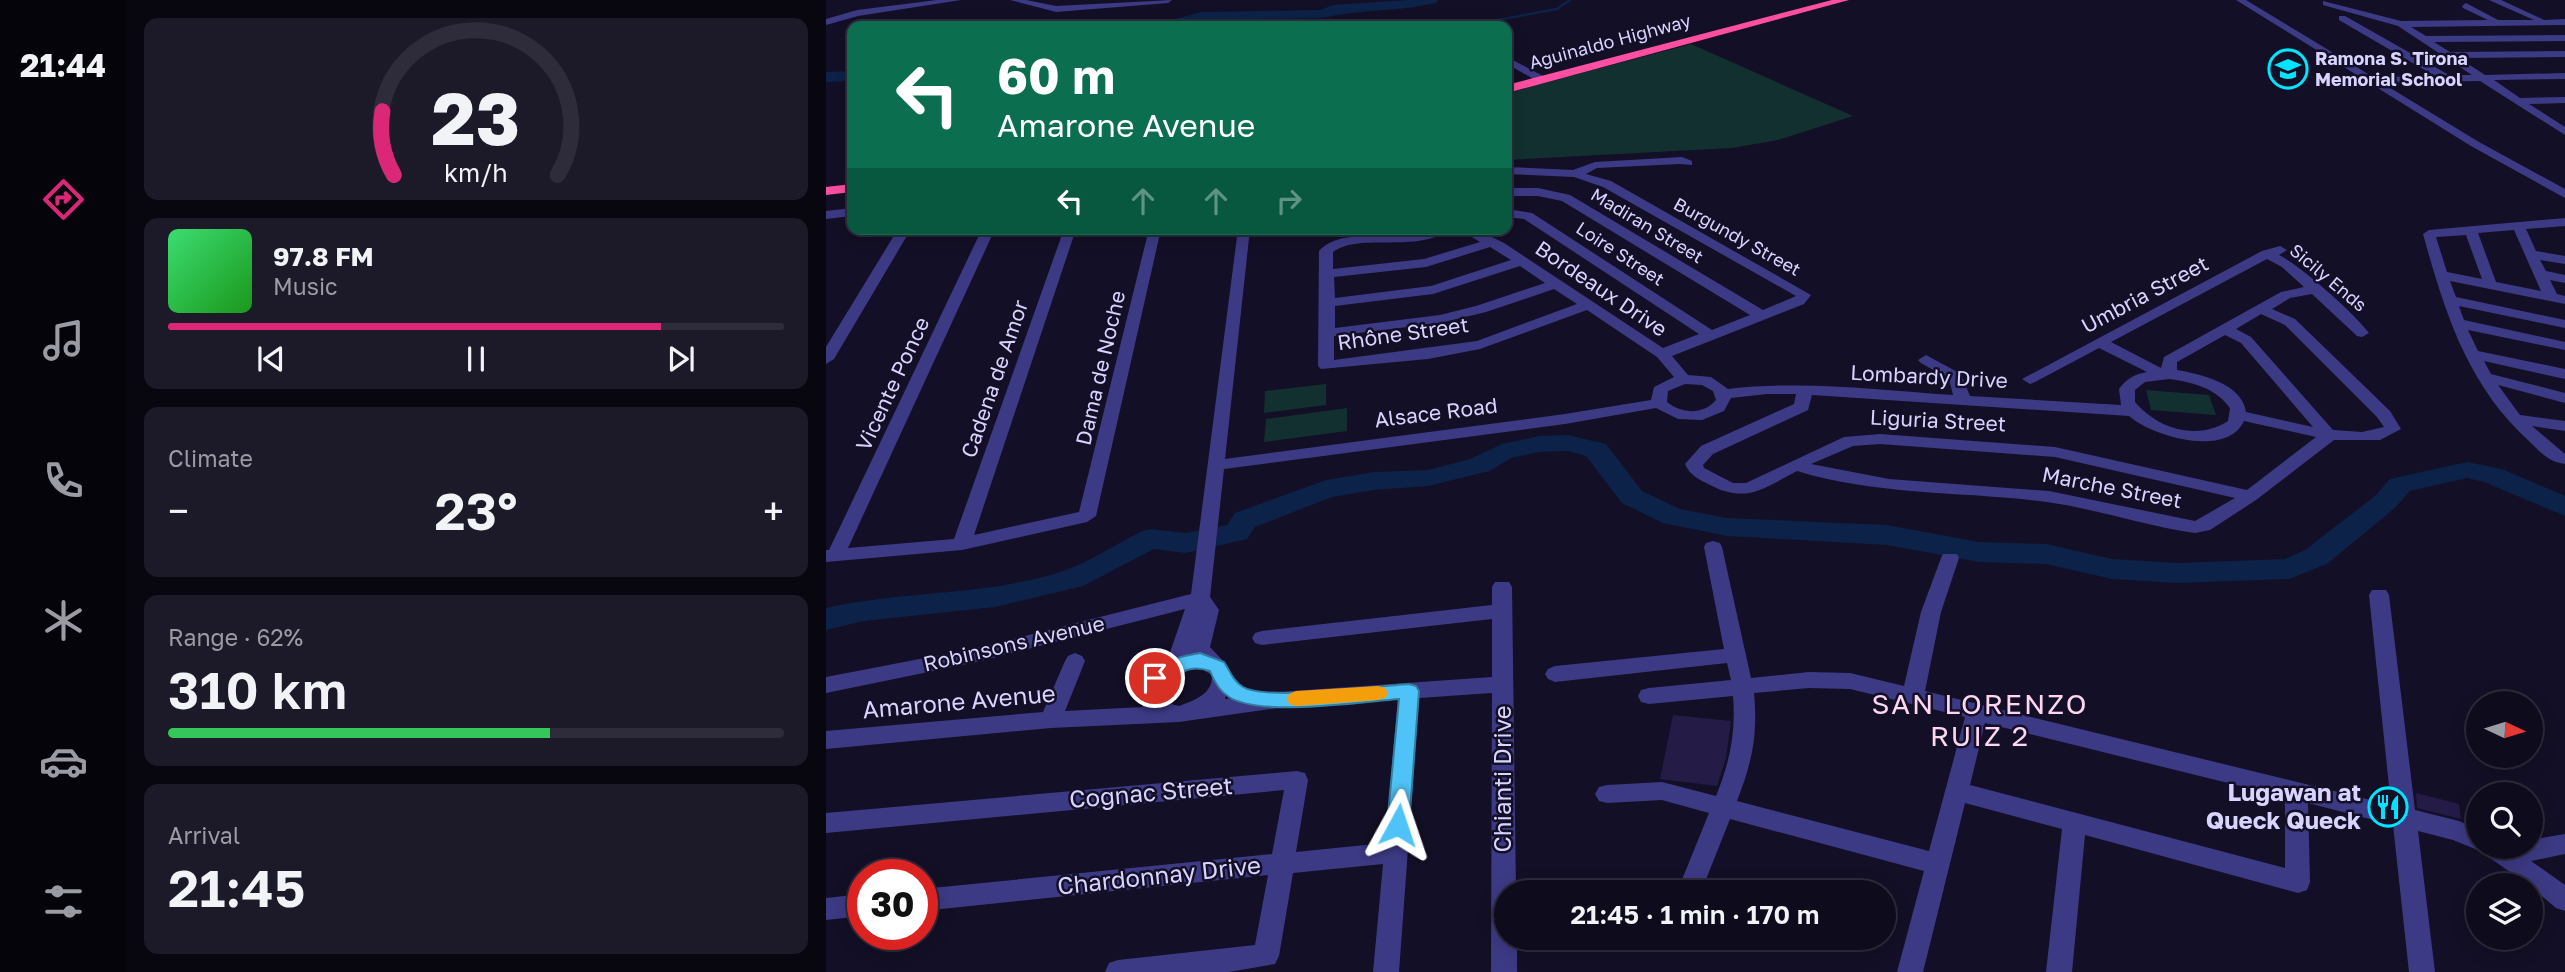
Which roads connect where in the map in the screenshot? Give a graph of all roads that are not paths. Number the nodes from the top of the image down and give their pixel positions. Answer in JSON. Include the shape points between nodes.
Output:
{"nodes":[{"id":1,"x":944,"y":0,"type":"edge"},
{"id":2,"x":957,"y":0,"type":"edge"},
{"id":3,"x":1014,"y":0,"type":"edge"},
{"id":4,"x":1077,"y":0,"type":"edge"},
{"id":5,"x":1116,"y":0,"type":"edge"},
{"id":6,"x":1168,"y":0,"type":"edge"},
{"id":7,"x":1823,"y":0,"type":"edge"},
{"id":8,"x":1844,"y":0,"type":"edge"},
{"id":9,"x":2240,"y":0,"type":"edge"},
{"id":10,"x":2493,"y":0,"type":"edge"},
{"id":11,"x":1033,"y":1,"type":"edge"},
{"id":12,"x":2326,"y":3,"type":"dead end"},
{"id":13,"x":898,"y":5,"type":"edge"},
{"id":14,"x":1105,"y":5,"type":"junction"},
{"id":15,"x":2466,"y":6,"type":"dead end"},
{"id":16,"x":1056,"y":9,"type":"junction"},
{"id":17,"x":2435,"y":11,"type":"dead end"},
{"id":18,"x":2342,"y":18,"type":"dead end"},
{"id":19,"x":826,"y":21,"type":"edge"},
{"id":20,"x":2547,"y":22,"type":"junction"},
{"id":21,"x":2565,"y":22,"type":"edge"},
{"id":22,"x":2461,"y":23,"type":"junction"},
{"id":23,"x":2501,"y":23,"type":"junction"},
{"id":24,"x":2401,"y":24,"type":"junction"},
{"id":25,"x":2565,"y":31,"type":"edge"},
{"id":26,"x":2565,"y":38,"type":"edge"},
{"id":27,"x":2422,"y":39,"type":"junction"},
{"id":28,"x":1631,"y":53,"type":"junction"},
{"id":29,"x":2565,"y":54,"type":"edge"},
{"id":30,"x":2446,"y":55,"type":"junction"},
{"id":31,"x":1512,"y":63,"type":"edge"},
{"id":32,"x":2565,"y":76,"type":"edge"},
{"id":33,"x":1538,"y":78,"type":"junction"},
{"id":34,"x":2482,"y":78,"type":"junction"},
{"id":35,"x":2448,"y":79,"type":"junction"},
{"id":36,"x":1512,"y":82,"type":"edge"},
{"id":37,"x":2373,"y":82,"type":"junction"},
{"id":38,"x":1512,"y":87,"type":"edge"},
{"id":39,"x":2565,"y":100,"type":"edge"},
{"id":40,"x":2517,"y":101,"type":"junction"},
{"id":41,"x":2565,"y":132,"type":"edge"},
{"id":42,"x":1688,"y":163,"type":"dead end"},
{"id":43,"x":1512,"y":170,"type":"edge"},
{"id":44,"x":1575,"y":174,"type":"junction"},
{"id":45,"x":847,"y":189,"type":"edge"},
{"id":46,"x":826,"y":191,"type":"edge"},
{"id":47,"x":1512,"y":192,"type":"edge"},
{"id":48,"x":2565,"y":194,"type":"edge"},
{"id":49,"x":847,"y":195,"type":"edge"},
{"id":50,"x":826,"y":197,"type":"edge"},
{"id":51,"x":847,"y":213,"type":"edge"},
{"id":52,"x":1512,"y":214,"type":"edge"},
{"id":53,"x":828,"y":218,"type":"edge"},
{"id":54,"x":2565,"y":222,"type":"edge"},
{"id":55,"x":2518,"y":226,"type":"junction"},
{"id":56,"x":2471,"y":231,"type":"junction"},
{"id":57,"x":901,"y":235,"type":"edge"},
{"id":58,"x":986,"y":235,"type":"edge"},
{"id":59,"x":1068,"y":235,"type":"edge"},
{"id":60,"x":1154,"y":235,"type":"edge"},
{"id":61,"x":1243,"y":235,"type":"edge"},
{"id":62,"x":1422,"y":235,"type":"edge"},
{"id":63,"x":1477,"y":235,"type":"edge"},
{"id":64,"x":1492,"y":242,"type":"junction"},
{"id":65,"x":2274,"y":252,"type":"joint"},
{"id":66,"x":2531,"y":254,"type":"junction"},
{"id":67,"x":2565,"y":260,"type":"edge"},
{"id":68,"x":1521,"y":261,"type":"junction"},
{"id":69,"x":1328,"y":274,"type":"junction"},
{"id":70,"x":2541,"y":274,"type":"junction"},
{"id":71,"x":2441,"y":275,"type":"junction"},
{"id":72,"x":2565,"y":279,"type":"edge"},
{"id":73,"x":1554,"y":284,"type":"junction"},
{"id":74,"x":2491,"y":286,"type":"junction"},
{"id":75,"x":2316,"y":289,"type":"junction"},
{"id":76,"x":2558,"y":299,"type":"edge"},
{"id":77,"x":2449,"y":300,"type":"junction"},
{"id":78,"x":1328,"y":303,"type":"junction"},
{"id":79,"x":1588,"y":305,"type":"junction"},
{"id":80,"x":2261,"y":309,"type":"junction"},
{"id":81,"x":1761,"y":315,"type":"junction"},
{"id":82,"x":2456,"y":323,"type":"junction"},
{"id":83,"x":2565,"y":324,"type":"edge"},
{"id":84,"x":2225,"y":329,"type":"junction"},
{"id":85,"x":1326,"y":333,"type":"junction"},
{"id":86,"x":2362,"y":333,"type":"dead end"},
{"id":87,"x":1710,"y":335,"type":"junction"},
{"id":88,"x":832,"y":338,"type":"edge"},
{"id":89,"x":2100,"y":343,"type":"junction"},
{"id":90,"x":2565,"y":346,"type":"edge"},
{"id":91,"x":1662,"y":354,"type":"junction"},
{"id":92,"x":2470,"y":354,"type":"junction"},
{"id":93,"x":826,"y":359,"type":"edge"},
{"id":94,"x":1926,"y":359,"type":"dead end"},
{"id":95,"x":2166,"y":374,"type":"junction"},
{"id":96,"x":2565,"y":374,"type":"edge"},
{"id":97,"x":1677,"y":376,"type":"junction"},
{"id":98,"x":2484,"y":377,"type":"junction"},
{"id":99,"x":2030,"y":379,"type":"dead end"},
{"id":100,"x":1805,"y":390,"type":"junction"},
{"id":101,"x":1723,"y":394,"type":"junction"},
{"id":102,"x":2565,"y":398,"type":"edge"},
{"id":103,"x":1963,"y":400,"type":"junction"},
{"id":104,"x":1659,"y":403,"type":"junction"},
{"id":105,"x":2132,"y":411,"type":"junction"},
{"id":106,"x":2239,"y":415,"type":"junction"},
{"id":107,"x":2515,"y":419,"type":"junction"},
{"id":108,"x":2565,"y":426,"type":"edge"},
{"id":109,"x":2329,"y":435,"type":"junction"},
{"id":110,"x":2561,"y":459,"type":"edge"},
{"id":111,"x":1794,"y":465,"type":"junction"},
{"id":112,"x":1218,"y":466,"type":"junction"},
{"id":113,"x":2250,"y":496,"type":"junction"},
{"id":114,"x":962,"y":544,"type":"junction"},
{"id":115,"x":1713,"y":547,"type":"dead end"},
{"id":116,"x":830,"y":556,"type":"edge"},
{"id":117,"x":1950,"y":558,"type":"dead end"},
{"id":118,"x":1502,"y":587,"type":"dead end"},
{"id":119,"x":1200,"y":593,"type":"junction"},
{"id":120,"x":2379,"y":595,"type":"dead end"},
{"id":121,"x":1503,"y":611,"type":"junction"},
{"id":122,"x":1262,"y":638,"type":"dead end"},
{"id":123,"x":1736,"y":655,"type":"junction"},
{"id":124,"x":1075,"y":662,"type":"dead end"},
{"id":125,"x":1210,"y":662,"type":"junction"},
{"id":126,"x":1176,"y":664,"type":"junction"},
{"id":127,"x":1555,"y":674,"type":"dead end"},
{"id":128,"x":1223,"y":681,"type":"junction"},
{"id":129,"x":1503,"y":684,"type":"junction"},
{"id":130,"x":826,"y":685,"type":"edge"},
{"id":131,"x":1743,"y":688,"type":"junction"},
{"id":132,"x":1409,"y":691,"type":"junction"},
{"id":133,"x":1147,"y":696,"type":"junction"},
{"id":134,"x":1649,"y":696,"type":"dead end"},
{"id":135,"x":1913,"y":696,"type":"junction"},
{"id":136,"x":1278,"y":700,"type":"junction"},
{"id":137,"x":1192,"y":711,"type":"junction"},
{"id":138,"x":1977,"y":712,"type":"junction"},
{"id":139,"x":1167,"y":713,"type":"junction"},
{"id":140,"x":1096,"y":717,"type":"junction"},
{"id":141,"x":1051,"y":720,"type":"junction"},
{"id":142,"x":826,"y":740,"type":"edge"},
{"id":143,"x":1955,"y":791,"type":"junction"},
{"id":144,"x":2296,"y":791,"type":"junction"},
{"id":145,"x":1607,"y":794,"type":"dead end"},
{"id":146,"x":1722,"y":807,"type":"junction"},
{"id":147,"x":2404,"y":818,"type":"junction"},
{"id":148,"x":2074,"y":822,"type":"junction"},
{"id":149,"x":826,"y":823,"type":"edge"},
{"id":150,"x":2466,"y":835,"type":"edge"},
{"id":151,"x":2565,"y":844,"type":"edge"},
{"id":152,"x":2543,"y":846,"type":"edge"},
{"id":153,"x":1396,"y":852,"type":"junction"},
{"id":154,"x":2509,"y":859,"type":"edge"},
{"id":155,"x":1283,"y":863,"type":"junction"},
{"id":156,"x":1937,"y":864,"type":"junction"},
{"id":157,"x":1694,"y":880,"type":"edge"},
{"id":158,"x":938,"y":898,"type":"edge"},
{"id":159,"x":2565,"y":900,"type":"edge"},
{"id":160,"x":847,"y":907,"type":"edge"},
{"id":161,"x":826,"y":909,"type":"edge"},
{"id":162,"x":1118,"y":972,"type":"edge"},
{"id":163,"x":1386,"y":972,"type":"edge"},
{"id":164,"x":1504,"y":972,"type":"edge"},
{"id":165,"x":1910,"y":972,"type":"edge"},
{"id":166,"x":2059,"y":972,"type":"edge"},
{"id":167,"x":2422,"y":972,"type":"edge"}],
"edges":[{"from":1,"to":13,"type":"street"},
{"from":2,"to":13,"type":"street"},
{"from":3,"to":11,"type":"street"},
{"from":4,"to":16,"type":"street"},
{"from":5,"to":14,"type":"street"},
{"from":6,"to":14,"type":"street"},
{"from":7,"to":28,"type":"highway","name":"Aguinaldo Highway"},
{"from":8,"to":28,"type":"highway","name":"Aguinaldo Highway"},
{"from":9,"to":37,"type":"street"},
{"from":10,"to":20,"type":"street"},
{"from":11,"to":16,"type":"street"},
{"from":12,"to":24,"type":"street"},
{"from":13,"to":19,"type":"street"},
{"from":14,"to":16,"type":"street"},
{"from":15,"to":23,"type":"street"},
{"from":17,"to":22,"type":"street"},
{"from":18,"to":35,"type":"street"},
{"from":20,"to":21,"type":"street"},
{"from":20,"to":23,"type":"street"},
{"from":20,"to":25,"type":"street"},
{"from":22,"to":23,"type":"street"},
{"from":22,"to":24,"type":"street"},
{"from":24,"to":27,"type":"street"},
{"from":26,"to":27,"type":"street"},
{"from":27,"to":30,"type":"street"},
{"from":28,"to":33,"type":"highway","name":"Aguinaldo Highway"},
{"from":29,"to":30,"type":"street"},
{"from":30,"to":34,"type":"street"},
{"from":31,"to":33,"type":"street"},
{"from":32,"to":34,"type":"street"},
{"from":33,"to":36,"type":"highway","name":"Aguinaldo Highway"},
{"from":33,"to":38,"type":"highway","name":"Aguinaldo Highway"},
{"from":34,"to":35,"type":"street"},
{"from":34,"to":40,"type":"street"},
{"from":35,"to":37,"type":"street"},
{"from":37,"to":48,"type":"street"},
{"from":39,"to":40,"type":"street"},
{"from":40,"to":41,"type":"street"},
{"from":42,"to":44,"type":"street","via":[[1600,164]]},
{"from":43,"to":44,"type":"street","name":"Burgundy Street"},
{"from":44,"to":81,"type":"street","name":"Burgundy Street","via":[[1607,184],[1804,295]]},
{"from":45,"to":46,"type":"highway"},
{"from":47,"to":81,"type":"street","name":"Madiran Street","via":[[1566,198]]},
{"from":49,"to":50,"type":"highway"},
{"from":51,"to":53,"type":"street"},
{"from":52,"to":87,"type":"street","name":"Loire Street","via":[[1528,216]]},
{"from":54,"to":55,"type":"street"},
{"from":55,"to":56,"type":"street"},
{"from":55,"to":66,"type":"street"},
{"from":56,"to":71,"type":"street","via":[[2429,234]]},
{"from":56,"to":74,"type":"street"},
{"from":57,"to":88,"type":"street"},
{"from":58,"to":116,"type":"street","name":"Vicente Ponce"},
{"from":59,"to":114,"type":"street","name":"Cadena de Amor"},
{"from":60,"to":114,"type":"street","name":"Dama de Noche","via":[[1087,516]]},
{"from":61,"to":112,"type":"street"},
{"from":62,"to":69,"type":"street","name":"Rhône Street","via":[[1329,247]]},
{"from":63,"to":64,"type":"street","name":"Bordeaux Drive"},
{"from":64,"to":68,"type":"street","name":"Bordeaux Drive"},
{"from":64,"to":69,"type":"street","via":[[1426,263]]},
{"from":65,"to":75,"type":"street","name":"Sicily Ends"},
{"from":65,"to":89,"type":"street","name":"Umbria Street"},
{"from":66,"to":67,"type":"street"},
{"from":66,"to":70,"type":"street"},
{"from":68,"to":73,"type":"street","name":"Bordeaux Drive"},
{"from":68,"to":78,"type":"street","via":[[1433,290]]},
{"from":69,"to":78,"type":"street","name":"Rhône Street"},
{"from":70,"to":72,"type":"street"},
{"from":70,"to":76,"type":"street"},
{"from":71,"to":74,"type":"street"},
{"from":71,"to":77,"type":"street"},
{"from":73,"to":79,"type":"street","name":"Bordeaux Drive"},
{"from":73,"to":85,"type":"street","via":[[1450,317]]},
{"from":74,"to":76,"type":"street"},
{"from":75,"to":80,"type":"street","via":[[2290,293]]},
{"from":75,"to":86,"type":"street","name":"Sicily Ends"},
{"from":77,"to":82,"type":"street"},
{"from":77,"to":83,"type":"street"},
{"from":78,"to":85,"type":"street","name":"Rhône Street"},
{"from":79,"to":85,"type":"street","name":"Rhône Street","via":[[1479,345],[1326,366]]},
{"from":79,"to":91,"type":"street","name":"Bordeaux Drive"},
{"from":80,"to":84,"type":"street"},
{"from":80,"to":109,"type":"street","via":[[2294,325],[2384,414],[2393,429],[2385,434]]},
{"from":81,"to":87,"type":"street","name":"Burgundy Street"},
{"from":82,"to":90,"type":"street"},
{"from":82,"to":92,"type":"street"},
{"from":84,"to":95,"type":"street","via":[[2169,360]]},
{"from":84,"to":109,"type":"street","via":[[2246,340]]},
{"from":87,"to":91,"type":"street","name":"Burgundy Street"},
{"from":88,"to":93,"type":"street"},
{"from":89,"to":95,"type":"street"},
{"from":89,"to":99,"type":"street","name":"Umbria Street"},
{"from":91,"to":97,"type":"street","name":"Bordeaux Drive"},
{"from":92,"to":96,"type":"street"},
{"from":92,"to":98,"type":"street"},
{"from":94,"to":103,"type":"street","via":[[1956,377]]},
{"from":95,"to":105,"type":"street","via":[[2132,383],[2125,396]]},
{"from":95,"to":106,"type":"street","via":[[2194,378],[2217,388],[2234,401]]},
{"from":97,"to":101,"type":"street","via":[[1713,383]]},
{"from":97,"to":104,"type":"street","via":[[1660,390]]},
{"from":98,"to":102,"type":"street"},
{"from":98,"to":107,"type":"street"},
{"from":100,"to":101,"type":"street","name":"Lombardy Drive"},
{"from":100,"to":103,"type":"street","name":"Lombardy Drive"},
{"from":100,"to":111,"type":"street","name":"Liguria Street","via":[[1802,407],[1707,450],[1695,464],[1697,471],[1741,489],[1759,485]]},
{"from":101,"to":104,"type":"street","via":[[1721,406],[1705,414],[1682,416]]},
{"from":103,"to":105,"type":"street","name":"Lombardy Drive"},
{"from":104,"to":112,"type":"street","name":"Alsace Road"},
{"from":105,"to":106,"type":"street","via":[[2154,426],[2187,435],[2229,430]]},
{"from":106,"to":109,"type":"street"},
{"from":107,"to":108,"type":"street"},
{"from":107,"to":110,"type":"street"},
{"from":109,"to":113,"type":"street","name":"Marche Street"},
{"from":111,"to":113,"type":"street","name":"Liguria Street","via":[[1864,439],[2040,450]]},
{"from":111,"to":113,"type":"street","name":"Marche Street","via":[[1867,484],[2050,498],[2195,527],[2204,526]]},
{"from":112,"to":119,"type":"street"},
{"from":114,"to":116,"type":"street"},
{"from":115,"to":123,"type":"street"},
{"from":117,"to":135,"type":"street","via":[[1931,612]]},
{"from":118,"to":121,"type":"street","name":"Chianti Drive"},
{"from":119,"to":125,"type":"street","via":[[1209,610],[1200,648]]},
{"from":119,"to":126,"type":"street"},
{"from":119,"to":130,"type":"street","name":"Robinsons Avenue","via":[[977,655]]},
{"from":120,"to":147,"type":"street"},
{"from":121,"to":122,"type":"street"},
{"from":121,"to":129,"type":"street","name":"Chianti Drive"},
{"from":123,"to":127,"type":"street"},
{"from":123,"to":131,"type":"street"},
{"from":124,"to":141,"type":"street"},
{"from":125,"to":126,"type":"street"},
{"from":125,"to":128,"type":"street","via":[[1222,673]]},
{"from":126,"to":133,"type":"street","via":[[1155,678]]},
{"from":128,"to":136,"type":"street","via":[[1236,692]]},
{"from":128,"to":137,"type":"street","via":[[1213,698]]},
{"from":129,"to":132,"type":"street"},
{"from":129,"to":164,"type":"street","name":"Chianti Drive"},
{"from":131,"to":134,"type":"street"},
{"from":131,"to":135,"type":"street","via":[[1829,680]]},
{"from":131,"to":146,"type":"street","via":[[1745,739]]},
{"from":132,"to":136,"type":"street"},
{"from":132,"to":153,"type":"street"},
{"from":133,"to":139,"type":"street","via":[[1156,710]]},
{"from":133,"to":140,"type":"street","name":"Amarone Avenue"},
{"from":135,"to":138,"type":"street"},
{"from":136,"to":137,"type":"street"},
{"from":137,"to":139,"type":"street"},
{"from":138,"to":143,"type":"street"},
{"from":138,"to":144,"type":"street"},
{"from":139,"to":140,"type":"street","name":"Amarone Avenue"},
{"from":140,"to":141,"type":"street","name":"Amarone Avenue"},
{"from":141,"to":142,"type":"street","name":"Amarone Avenue"},
{"from":143,"to":148,"type":"street"},
{"from":143,"to":156,"type":"street"},
{"from":144,"to":147,"type":"street"},
{"from":144,"to":148,"type":"street","via":[[2298,882]]},
{"from":145,"to":146,"type":"street","via":[[1661,791]]},
{"from":146,"to":156,"type":"street"},
{"from":146,"to":157,"type":"street"},
{"from":147,"to":150,"type":"street"},
{"from":147,"to":167,"type":"street"},
{"from":148,"to":166,"type":"street"},
{"from":149,"to":155,"type":"street","name":"Cognac Street","via":[[1297,780]]},
{"from":151,"to":152,"type":"street"},
{"from":153,"to":155,"type":"street","name":"Chardonnay Drive"},
{"from":153,"to":163,"type":"street"},
{"from":154,"to":159,"type":"street"},
{"from":155,"to":158,"type":"street","name":"Chardonnay Drive"},
{"from":155,"to":162,"type":"street","name":"Cognac Street","via":[[1266,956]]},
{"from":156,"to":165,"type":"street"},
{"from":160,"to":161,"type":"street"}]}
